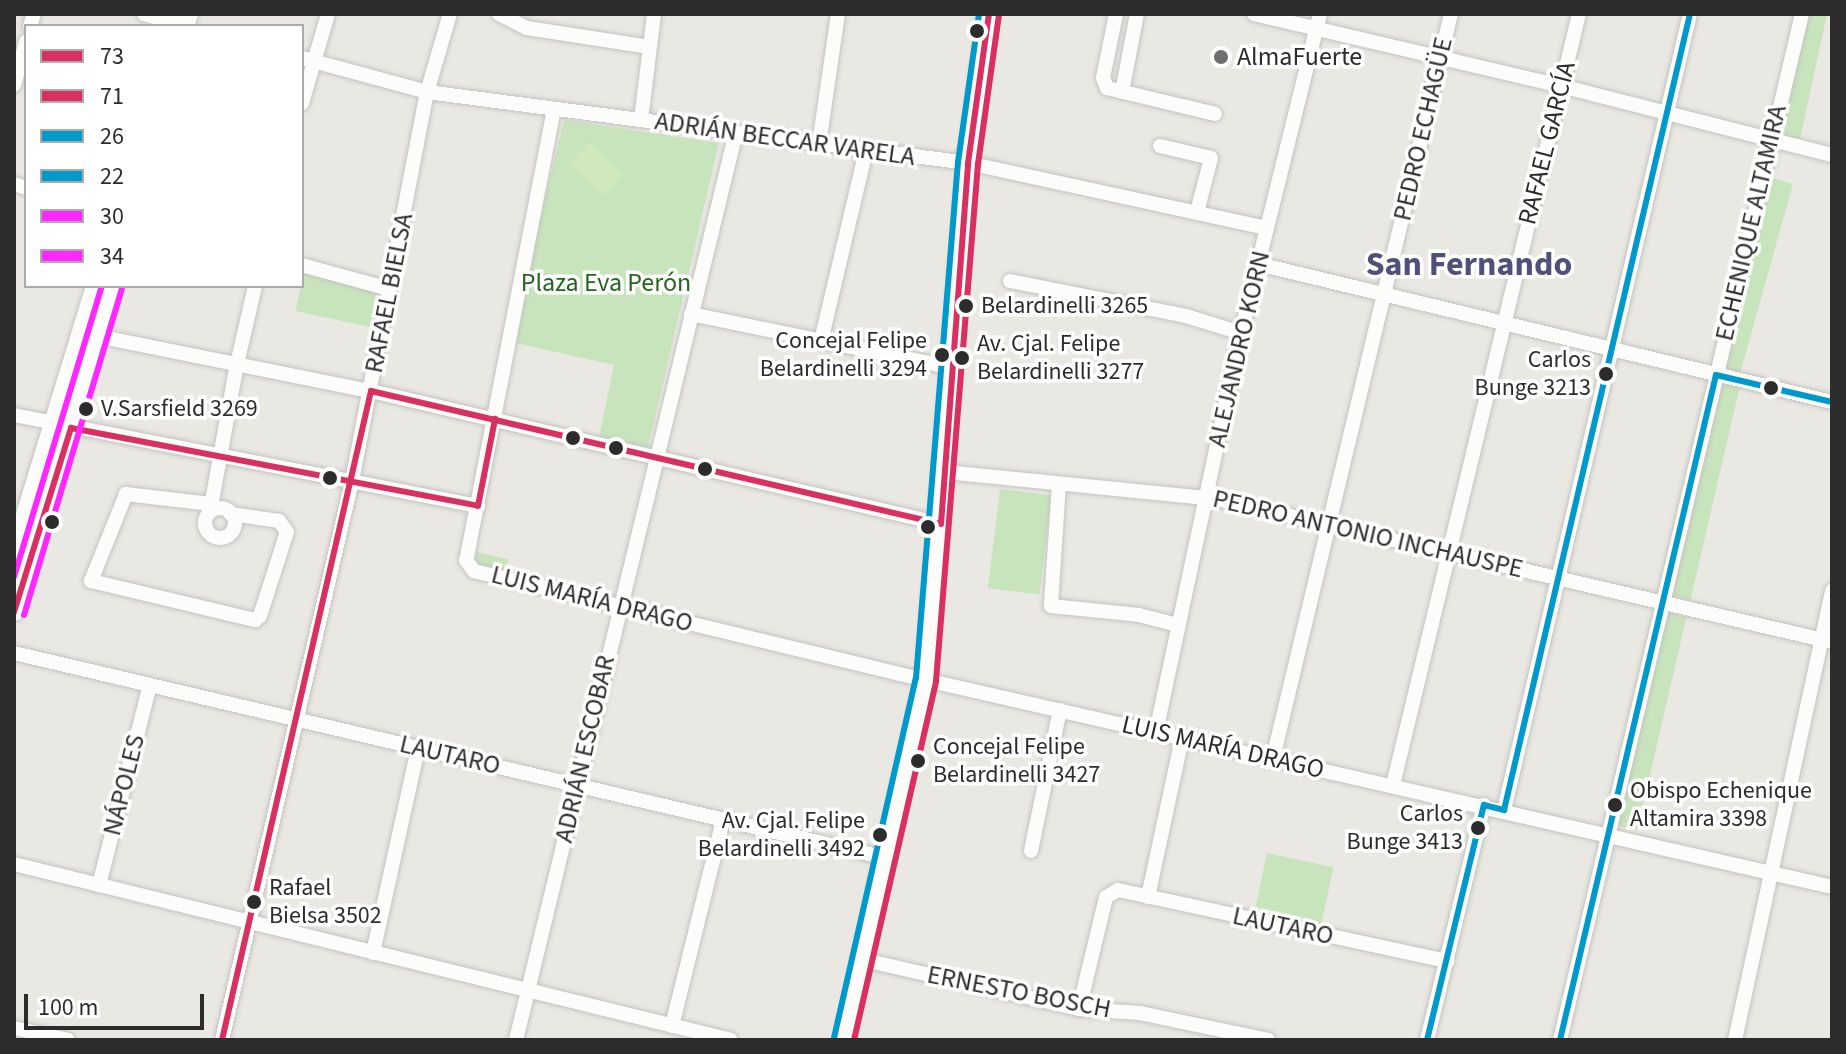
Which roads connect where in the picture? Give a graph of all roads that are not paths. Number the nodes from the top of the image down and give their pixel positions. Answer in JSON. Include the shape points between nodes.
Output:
{"nodes":[{"id":1,"x":144,"y":14,"type":"edge"},
{"id":2,"x":189,"y":14,"type":"edge"},
{"id":3,"x":328,"y":14,"type":"edge"},
{"id":4,"x":450,"y":14,"type":"edge"},
{"id":5,"x":499,"y":14,"type":"edge"},
{"id":6,"x":654,"y":14,"type":"edge"},
{"id":7,"x":838,"y":14,"type":"edge"},
{"id":8,"x":989,"y":14,"type":"edge"},
{"id":9,"x":1116,"y":14,"type":"edge"},
{"id":10,"x":1137,"y":14,"type":"edge"},
{"id":11,"x":1254,"y":14,"type":"edge"},
{"id":12,"x":1451,"y":14,"type":"edge"},
{"id":13,"x":1579,"y":14,"type":"edge"},
{"id":14,"x":1690,"y":14,"type":"edge"},
{"id":15,"x":1802,"y":14,"type":"edge"},
{"id":16,"x":1318,"y":21,"type":"edge"},
{"id":17,"x":179,"y":23,"type":"edge"},
{"id":18,"x":650,"y":47,"type":"junction"},
{"id":19,"x":24,"y":49,"type":"edge"},
{"id":20,"x":1440,"y":56,"type":"junction"},
{"id":21,"x":308,"y":59,"type":"edge"},
{"id":22,"x":14,"y":85,"type":"edge"},
{"id":23,"x":1561,"y":86,"type":"junction"},
{"id":24,"x":304,"y":88,"type":"edge"},
{"id":25,"x":427,"y":92,"type":"junction"},
{"id":26,"x":1122,"y":92,"type":"junction"},
{"id":27,"x":554,"y":109,"type":"junction"},
{"id":28,"x":1667,"y":113,"type":"junction"},
{"id":29,"x":1215,"y":114,"type":"dead end"},
{"id":30,"x":641,"y":120,"type":"junction"},
{"id":31,"x":736,"y":132,"type":"junction"},
{"id":32,"x":1770,"y":141,"type":"junction"},
{"id":33,"x":819,"y":144,"type":"junction"},
{"id":34,"x":1160,"y":146,"type":"dead end"},
{"id":35,"x":866,"y":150,"type":"junction"},
{"id":36,"x":1832,"y":155,"type":"edge"},
{"id":37,"x":968,"y":163,"type":"junction"},
{"id":38,"x":1197,"y":212,"type":"junction"},
{"id":39,"x":1267,"y":228,"type":"junction"},
{"id":40,"x":1258,"y":264,"type":"junction"},
{"id":41,"x":304,"y":266,"type":"edge"},
{"id":42,"x":1010,"y":281,"type":"dead end"},
{"id":43,"x":95,"y":288,"type":"edge"},
{"id":44,"x":111,"y":288,"type":"edge"},
{"id":45,"x":255,"y":288,"type":"edge"},
{"id":46,"x":389,"y":289,"type":"junction"},
{"id":47,"x":1383,"y":296,"type":"junction"},
{"id":48,"x":691,"y":314,"type":"junction"},
{"id":49,"x":1504,"y":325,"type":"junction"},
{"id":50,"x":1241,"y":333,"type":"junction"},
{"id":51,"x":97,"y":336,"type":"junction"},
{"id":52,"x":821,"y":341,"type":"junction"},
{"id":53,"x":1611,"y":350,"type":"junction"},
{"id":54,"x":237,"y":364,"type":"junction"},
{"id":55,"x":953,"y":368,"type":"junction"},
{"id":56,"x":1716,"y":375,"type":"junction"},
{"id":57,"x":371,"y":391,"type":"junction"},
{"id":58,"x":1832,"y":402,"type":"edge"},
{"id":59,"x":14,"y":415,"type":"edge"},
{"id":60,"x":495,"y":419,"type":"junction"},
{"id":61,"x":63,"y":426,"type":"junction"},
{"id":62,"x":219,"y":455,"type":"junction"},
{"id":63,"x":656,"y":455,"type":"junction"},
{"id":64,"x":945,"y":472,"type":"junction"},
{"id":65,"x":352,"y":481,"type":"junction"},
{"id":66,"x":1059,"y":484,"type":"junction"},
{"id":67,"x":1205,"y":497,"type":"junction"},
{"id":68,"x":478,"y":506,"type":"junction"},
{"id":69,"x":210,"y":508,"type":"junction"},
{"id":70,"x":231,"y":514,"type":"junction"},
{"id":71,"x":941,"y":524,"type":"junction"},
{"id":72,"x":1329,"y":524,"type":"junction"},
{"id":73,"x":14,"y":551,"type":"edge"},
{"id":74,"x":1449,"y":552,"type":"junction"},
{"id":75,"x":1558,"y":578,"type":"junction"},
{"id":76,"x":1832,"y":590,"type":"edge"},
{"id":77,"x":1662,"y":602,"type":"junction"},
{"id":78,"x":620,"y":607,"type":"junction"},
{"id":79,"x":14,"y":612,"type":"edge"},
{"id":80,"x":1178,"y":625,"type":"junction"},
{"id":81,"x":1826,"y":641,"type":"edge"},
{"id":82,"x":14,"y":653,"type":"edge"},
{"id":83,"x":926,"y":680,"type":"junction"},
{"id":84,"x":150,"y":685,"type":"junction"},
{"id":85,"x":1060,"y":710,"type":"junction"},
{"id":86,"x":297,"y":719,"type":"junction"},
{"id":87,"x":1156,"y":732,"type":"junction"},
{"id":88,"x":1182,"y":738,"type":"junction"},
{"id":89,"x":418,"y":748,"type":"junction"},
{"id":90,"x":1273,"y":758,"type":"junction"},
{"id":91,"x":577,"y":785,"type":"junction"},
{"id":92,"x":1393,"y":785,"type":"junction"},
{"id":93,"x":1484,"y":805,"type":"junction"},
{"id":94,"x":1504,"y":810,"type":"junction"},
{"id":95,"x":723,"y":820,"type":"junction"},
{"id":96,"x":1608,"y":833,"type":"junction"},
{"id":97,"x":1031,"y":851,"type":"dead end"},
{"id":98,"x":886,"y":858,"type":"junction"},
{"id":99,"x":14,"y":864,"type":"edge"},
{"id":100,"x":1771,"y":871,"type":"junction"},
{"id":101,"x":99,"y":885,"type":"junction"},
{"id":102,"x":1832,"y":887,"type":"edge"},
{"id":103,"x":1148,"y":897,"type":"junction"},
{"id":104,"x":250,"y":922,"type":"junction"},
{"id":105,"x":373,"y":953,"type":"junction"},
{"id":106,"x":864,"y":960,"type":"junction"},
{"id":107,"x":1447,"y":961,"type":"junction"},
{"id":108,"x":527,"y":990,"type":"junction"},
{"id":109,"x":1079,"y":1009,"type":"junction"},
{"id":110,"x":672,"y":1026,"type":"junction"},
{"id":111,"x":14,"y":1028,"type":"edge"},
{"id":112,"x":68,"y":1040,"type":"edge"},
{"id":113,"x":222,"y":1040,"type":"edge"},
{"id":114,"x":516,"y":1040,"type":"edge"},
{"id":115,"x":731,"y":1040,"type":"edge"},
{"id":116,"x":844,"y":1040,"type":"edge"},
{"id":117,"x":1268,"y":1040,"type":"edge"},
{"id":118,"x":1427,"y":1040,"type":"edge"},
{"id":119,"x":1560,"y":1040,"type":"edge"},
{"id":120,"x":1735,"y":1040,"type":"edge"}],
"edges":[{"from":1,"to":17,"type":"street"},
{"from":2,"to":17,"type":"main road"},
{"from":3,"to":21,"type":"street"},
{"from":4,"to":25,"type":"street","name":"RAFAEL BIELSA"},
{"from":5,"to":18,"type":"street","via":[[527,28]]},
{"from":6,"to":18,"type":"street"},
{"from":7,"to":33,"type":"street"},
{"from":8,"to":37,"type":"main road"},
{"from":9,"to":26,"type":"street","via":[[1103,83]]},
{"from":10,"to":26,"type":"street"},
{"from":11,"to":16,"type":"street"},
{"from":12,"to":20,"type":"street","name":"PEDRO ECHAGÜE"},
{"from":13,"to":23,"type":"street","name":"RAFAEL GARCÍA"},
{"from":14,"to":28,"type":"street"},
{"from":15,"to":32,"type":"street","name":"ECHENIQUE ALTAMIRA"},
{"from":16,"to":20,"type":"street"},
{"from":16,"to":39,"type":"street","name":"ALEJANDRO KORN"},
{"from":18,"to":30,"type":"street"},
{"from":19,"to":22,"type":"street"},
{"from":20,"to":23,"type":"street"},
{"from":20,"to":47,"type":"street","name":"PEDRO ECHAGÜE"},
{"from":21,"to":24,"type":"street"},
{"from":21,"to":25,"type":"street","name":"ADRIÁN BECCAR VARELA"},
{"from":23,"to":28,"type":"street"},
{"from":23,"to":49,"type":"street","name":"RAFAEL GARCÍA"},
{"from":25,"to":27,"type":"street","name":"ADRIÁN BECCAR VARELA"},
{"from":25,"to":46,"type":"street","name":"RAFAEL BIELSA"},
{"from":26,"to":29,"type":"street"},
{"from":27,"to":30,"type":"street","name":"ADRIÁN BECCAR VARELA"},
{"from":27,"to":60,"type":"street"},
{"from":28,"to":32,"type":"street"},
{"from":28,"to":53,"type":"street"},
{"from":30,"to":31,"type":"street","name":"ADRIÁN BECCAR VARELA"},
{"from":31,"to":33,"type":"street","name":"ADRIÁN BECCAR VARELA"},
{"from":31,"to":48,"type":"street","name":"ADRIÁN ESCOBAR"},
{"from":32,"to":36,"type":"street"},
{"from":32,"to":56,"type":"street","name":"ECHENIQUE ALTAMIRA"},
{"from":33,"to":35,"type":"street","name":"ADRIÁN BECCAR VARELA"},
{"from":34,"to":38,"type":"street","via":[[1211,158]]},
{"from":35,"to":37,"type":"street","name":"ADRIÁN BECCAR VARELA"},
{"from":35,"to":52,"type":"street"},
{"from":37,"to":38,"type":"street","name":"ADRIÁN BECCAR VARELA"},
{"from":37,"to":55,"type":"main road"},
{"from":38,"to":39,"type":"street","name":"ADRIÁN BECCAR VARELA"},
{"from":39,"to":40,"type":"street","name":"ALEJANDRO KORN"},
{"from":40,"to":47,"type":"street"},
{"from":40,"to":50,"type":"street","name":"ALEJANDRO KORN"},
{"from":41,"to":46,"type":"street"},
{"from":42,"to":50,"type":"street","via":[[1186,316]]},
{"from":43,"to":61,"type":"main road"},
{"from":44,"to":51,"type":"main road"},
{"from":45,"to":54,"type":"street"},
{"from":46,"to":57,"type":"street","name":"RAFAEL BIELSA"},
{"from":47,"to":49,"type":"street"},
{"from":47,"to":72,"type":"street","name":"PEDRO ECHAGÜE"},
{"from":48,"to":52,"type":"street"},
{"from":48,"to":63,"type":"street","name":"ADRIÁN ESCOBAR"},
{"from":49,"to":53,"type":"street"},
{"from":49,"to":74,"type":"street","name":"RAFAEL GARCÍA"},
{"from":50,"to":67,"type":"street","name":"ALEJANDRO KORN"},
{"from":51,"to":54,"type":"street"},
{"from":51,"to":61,"type":"main road"},
{"from":52,"to":55,"type":"street"},
{"from":53,"to":56,"type":"street"},
{"from":53,"to":75,"type":"street"},
{"from":54,"to":57,"type":"street"},
{"from":54,"to":62,"type":"street"},
{"from":55,"to":64,"type":"main road"},
{"from":56,"to":58,"type":"street"},
{"from":56,"to":77,"type":"street","name":"ECHENIQUE ALTAMIRA"},
{"from":57,"to":60,"type":"street"},
{"from":57,"to":65,"type":"street","name":"RAFAEL BIELSA"},
{"from":59,"to":61,"type":"street"},
{"from":60,"to":63,"type":"street"},
{"from":60,"to":68,"type":"street"},
{"from":61,"to":62,"type":"street"},
{"from":61,"to":73,"type":"main road"},
{"from":61,"to":79,"type":"main road"},
{"from":62,"to":65,"type":"street"},
{"from":62,"to":69,"type":"street"},
{"from":63,"to":71,"type":"street"},
{"from":63,"to":78,"type":"street","name":"ADRIÁN ESCOBAR"},
{"from":64,"to":66,"type":"street","name":"PEDRO ANTONIO INCHAUSPE"},
{"from":64,"to":71,"type":"main road"},
{"from":65,"to":68,"type":"street"},
{"from":65,"to":86,"type":"street","name":"RAFAEL BIELSA"},
{"from":66,"to":67,"type":"street","name":"PEDRO ANTONIO INCHAUSPE"},
{"from":66,"to":80,"type":"street","via":[[1051,606],[1139,615]]},
{"from":67,"to":72,"type":"street","name":"PEDRO ANTONIO INCHAUSPE"},
{"from":67,"to":80,"type":"street","name":"ALEJANDRO KORN"},
{"from":68,"to":78,"type":"street","name":"LUIS MARÍA DRAGO","via":[[466,560],[474,571]]},
{"from":69,"to":70,"type":"street"},
{"from":69,"to":70,"type":"street","via":[[206,531],[219,538],[232,532]]},
{"from":69,"to":70,"type":"street","via":[[126,494],[91,581],[255,620],[287,532],[279,521]]},
{"from":71,"to":83,"type":"main road"},
{"from":72,"to":74,"type":"street","name":"PEDRO ANTONIO INCHAUSPE"},
{"from":72,"to":90,"type":"street","name":"PEDRO ECHAGÜE"},
{"from":74,"to":75,"type":"street","name":"PEDRO ANTONIO INCHAUSPE"},
{"from":74,"to":92,"type":"street","name":"RAFAEL GARCÍA"},
{"from":75,"to":77,"type":"street","name":"PEDRO ANTONIO INCHAUSPE"},
{"from":75,"to":94,"type":"street"},
{"from":76,"to":81,"type":"street"},
{"from":77,"to":81,"type":"street","name":"PEDRO ANTONIO INCHAUSPE"},
{"from":77,"to":96,"type":"street","name":"ECHENIQUE ALTAMIRA"},
{"from":78,"to":83,"type":"street","name":"LUIS MARÍA DRAGO"},
{"from":78,"to":91,"type":"street","name":"ADRIÁN ESCOBAR"},
{"from":80,"to":87,"type":"street","name":"ALEJANDRO KORN"},
{"from":81,"to":100,"type":"street"},
{"from":82,"to":84,"type":"street","name":"LAUTARO"},
{"from":83,"to":85,"type":"street","name":"LUIS MARÍA DRAGO"},
{"from":83,"to":98,"type":"main road"},
{"from":84,"to":86,"type":"street","name":"LAUTARO"},
{"from":84,"to":101,"type":"street","name":"NÁPOLES"},
{"from":85,"to":87,"type":"street","name":"LUIS MARÍA DRAGO"},
{"from":85,"to":97,"type":"street"},
{"from":86,"to":89,"type":"street","name":"LAUTARO"},
{"from":86,"to":104,"type":"street","name":"RAFAEL BIELSA"},
{"from":87,"to":88,"type":"street","name":"LUIS MARÍA DRAGO"},
{"from":88,"to":90,"type":"street","name":"LUIS MARÍA DRAGO"},
{"from":88,"to":103,"type":"street"},
{"from":89,"to":91,"type":"street","name":"LAUTARO"},
{"from":89,"to":105,"type":"street"},
{"from":90,"to":92,"type":"street","name":"LUIS MARÍA DRAGO"},
{"from":91,"to":95,"type":"street","name":"LAUTARO"},
{"from":91,"to":108,"type":"street","name":"ADRIÁN ESCOBAR"},
{"from":92,"to":93,"type":"street","name":"LUIS MARÍA DRAGO"},
{"from":93,"to":94,"type":"street","name":"LUIS MARÍA DRAGO"},
{"from":93,"to":107,"type":"street"},
{"from":94,"to":96,"type":"street","name":"LUIS MARÍA DRAGO"},
{"from":95,"to":98,"type":"street","name":"LAUTARO"},
{"from":95,"to":110,"type":"street"},
{"from":96,"to":100,"type":"street","name":"LUIS MARÍA DRAGO"},
{"from":96,"to":119,"type":"street","name":"ECHENIQUE ALTAMIRA"},
{"from":98,"to":106,"type":"main road"},
{"from":99,"to":101,"type":"street"},
{"from":100,"to":102,"type":"street","name":"LUIS MARÍA DRAGO"},
{"from":100,"to":120,"type":"street"},
{"from":101,"to":104,"type":"street"},
{"from":103,"to":107,"type":"street","name":"LAUTARO"},
{"from":103,"to":109,"type":"street","name":"LAUTARO","via":[[1118,890],[1106,897]]},
{"from":104,"to":105,"type":"street"},
{"from":104,"to":113,"type":"street","name":"RAFAEL BIELSA"},
{"from":105,"to":108,"type":"street"},
{"from":106,"to":109,"type":"street","name":"ERNESTO BOSCH"},
{"from":106,"to":116,"type":"main road"},
{"from":107,"to":118,"type":"street"},
{"from":108,"to":110,"type":"street"},
{"from":108,"to":114,"type":"street","name":"ADRIÁN ESCOBAR"},
{"from":109,"to":117,"type":"street","name":"ERNESTO BOSCH","via":[[1149,1014]]},
{"from":110,"to":115,"type":"street"},
{"from":111,"to":112,"type":"street"}]}
